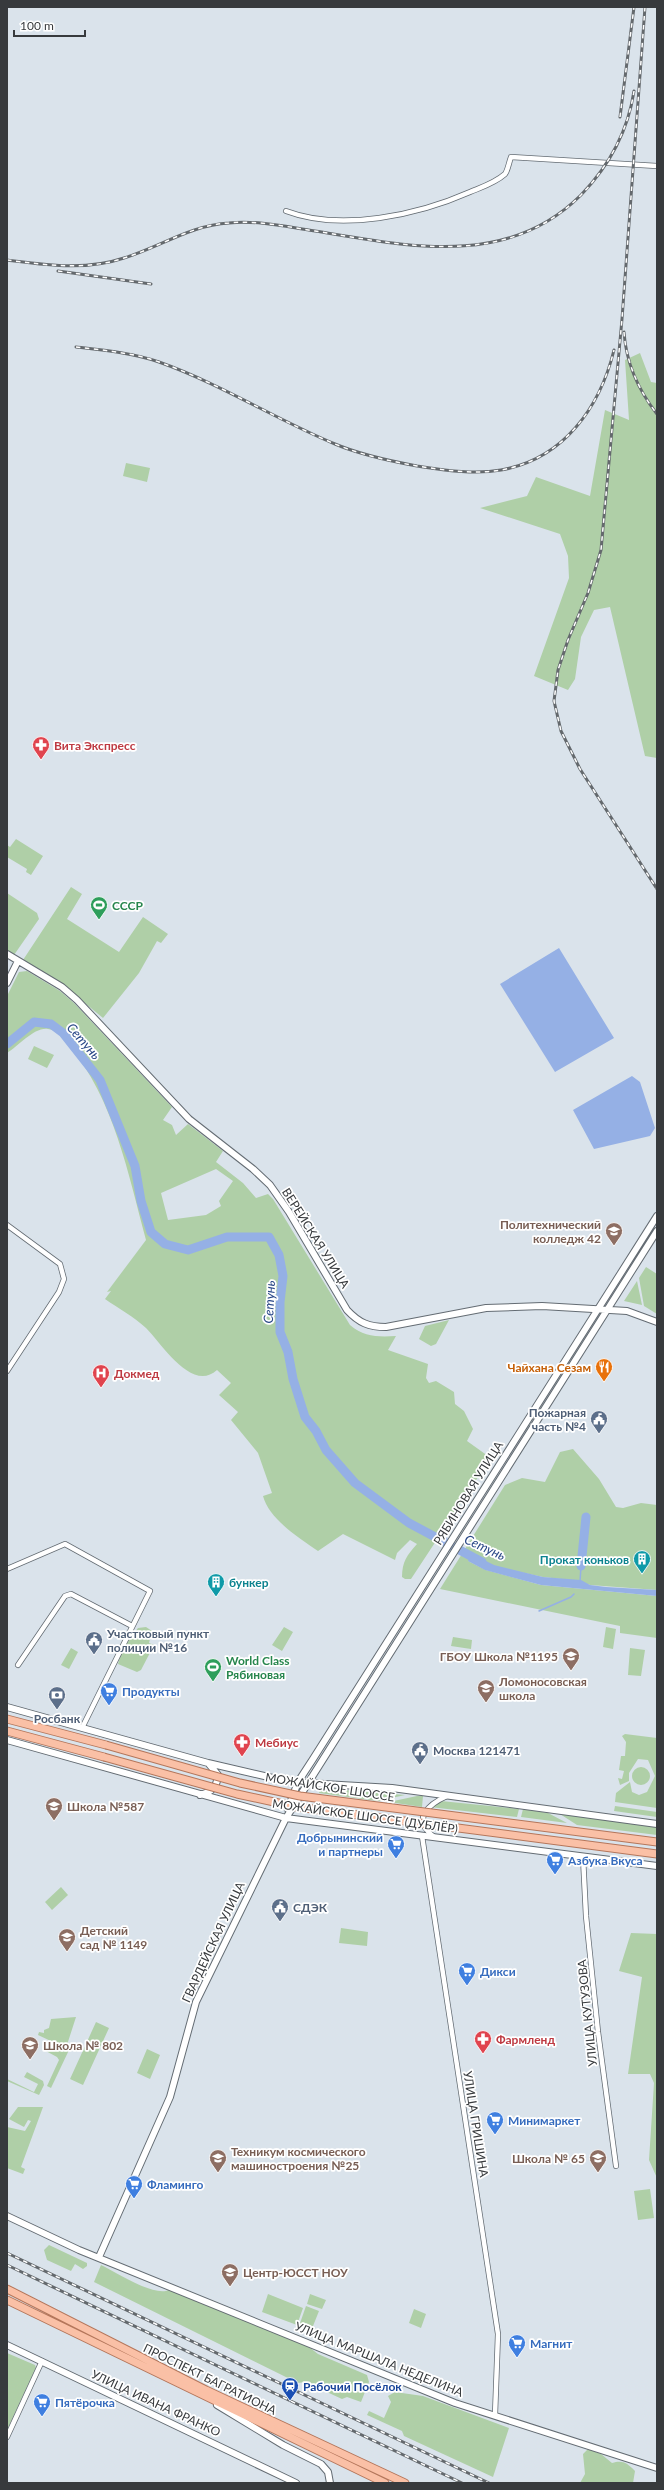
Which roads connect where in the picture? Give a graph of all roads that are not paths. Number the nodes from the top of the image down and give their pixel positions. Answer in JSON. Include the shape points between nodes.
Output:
{"nodes":[{"id":1,"x":657,"y":166,"type":"edge"},
{"id":2,"x":286,"y":211,"type":"dead end"},
{"id":3,"x":7,"y":954,"type":"edge"},
{"id":4,"x":18,"y":961,"type":"junction"},
{"id":5,"x":7,"y":983,"type":"edge"},
{"id":6,"x":657,"y":1216,"type":"edge"},
{"id":7,"x":7,"y":1225,"type":"edge"},
{"id":8,"x":656,"y":1235,"type":"edge"},
{"id":9,"x":599,"y":1308,"type":"junction"},
{"id":10,"x":608,"y":1309,"type":"junction"},
{"id":11,"x":657,"y":1322,"type":"edge"},
{"id":12,"x":7,"y":1371,"type":"edge"},
{"id":13,"x":7,"y":1569,"type":"edge"},
{"id":14,"x":132,"y":1626,"type":"junction"},
{"id":15,"x":18,"y":1665,"type":"dead end"},
{"id":16,"x":7,"y":1707,"type":"edge"},
{"id":17,"x":7,"y":1719,"type":"edge"},
{"id":18,"x":82,"y":1728,"type":"junction"},
{"id":19,"x":7,"y":1731,"type":"edge"},
{"id":20,"x":7,"y":1740,"type":"edge"},
{"id":21,"x":208,"y":1763,"type":"junction"},
{"id":22,"x":298,"y":1782,"type":"junction"},
{"id":23,"x":307,"y":1783,"type":"junction"},
{"id":24,"x":199,"y":1795,"type":"junction"},
{"id":25,"x":447,"y":1796,"type":"junction"},
{"id":26,"x":286,"y":1818,"type":"junction"},
{"id":27,"x":657,"y":1824,"type":"edge"},
{"id":28,"x":422,"y":1836,"type":"junction"},
{"id":29,"x":435,"y":1838,"type":"junction"},
{"id":30,"x":657,"y":1842,"type":"edge"},
{"id":31,"x":657,"y":1854,"type":"edge"},
{"id":32,"x":583,"y":1857,"type":"junction"},
{"id":33,"x":657,"y":1866,"type":"edge"},
{"id":34,"x":616,"y":2166,"type":"dead end"},
{"id":35,"x":7,"y":2216,"type":"edge"},
{"id":36,"x":98,"y":2257,"type":"junction"},
{"id":37,"x":7,"y":2289,"type":"edge"},
{"id":38,"x":7,"y":2300,"type":"edge"},
{"id":39,"x":7,"y":2345,"type":"edge"},
{"id":40,"x":42,"y":2361,"type":"junction"},
{"id":41,"x":203,"y":2396,"type":"junction"},
{"id":42,"x":495,"y":2415,"type":"junction"},
{"id":43,"x":278,"y":2429,"type":"junction"},
{"id":44,"x":7,"y":2437,"type":"edge"},
{"id":45,"x":657,"y":2468,"type":"edge"},
{"id":46,"x":296,"y":2483,"type":"edge"},
{"id":47,"x":330,"y":2483,"type":"edge"},
{"id":48,"x":385,"y":2483,"type":"edge"},
{"id":49,"x":405,"y":2483,"type":"edge"}],
"edges":[{"from":1,"to":2,"type":"street","via":[[511,157],[506,173],[493,182],[421,211],[379,217],[326,220],[301,217]]},
{"from":3,"to":4,"type":"main road","name":"ВЕРЕЙСКАЯ УЛИЦА"},
{"from":4,"to":5,"type":"main road"},
{"from":4,"to":9,"type":"main road","name":"ВЕРЕЙСКАЯ УЛИЦА","via":[[62,987],[77,1000],[189,1119],[270,1185],[289,1212],[347,1310],[358,1321],[372,1327],[386,1327],[486,1308]]},
{"from":6,"to":9,"type":"main road","name":"РЯБИНОВАЯ УЛИЦА"},
{"from":7,"to":12,"type":"street","via":[[60,1264],[64,1274],[59,1292]]},
{"from":8,"to":10,"type":"main road","name":"РЯБИНОВАЯ УЛИЦА"},
{"from":9,"to":10,"type":"main road","name":"ВЕРЕЙСКАЯ УЛИЦА"},
{"from":9,"to":22,"type":"main road","name":"РЯБИНОВАЯ УЛИЦА"},
{"from":10,"to":11,"type":"main road","name":"ВЕРЕЙСКАЯ УЛИЦА","via":[[627,1311]]},
{"from":10,"to":23,"type":"main road","name":"РЯБИНОВАЯ УЛИЦА"},
{"from":13,"to":14,"type":"street","via":[[65,1544],[150,1591]]},
{"from":14,"to":15,"type":"street","via":[[71,1594],[65,1596]]},
{"from":14,"to":18,"type":"street"},
{"from":16,"to":18,"type":"main road","name":"МОЖАЙСКОЕ ШОССЕ (ДУБЛЁР)"},
{"from":17,"to":30,"type":"main road","name":"МОЖАЙСКОЕ ШОССЕ","bridge":true,"via":[[240,1783],[300,1796]]},
{"from":18,"to":21,"type":"main road","name":"МОЖАЙСКОЕ ШОССЕ (ДУБЛЁР)"},
{"from":19,"to":31,"type":"main road","name":"МОЖАЙСКОЕ ШОССЕ","bridge":true,"via":[[237,1794],[297,1807]]},
{"from":20,"to":24,"type":"main road","name":"МОЖАЙСКОЕ ШОССЕ (ДУБЛЁР)"},
{"from":21,"to":22,"type":"main road","name":"МОЖАЙСКОЕ ШОССЕ (ДУБЛЁР)"},
{"from":21,"to":24,"type":"main road","via":[[216,1770],[217,1784],[207,1793]]},
{"from":22,"to":23,"type":"main road","name":"МОЖАЙСКОЕ ШОССЕ (ДУБЛЁР)"},
{"from":22,"to":26,"type":"main road","name":"РЯБИНОВАЯ УЛИЦА","via":[[290,1798]]},
{"from":23,"to":25,"type":"main road","name":"МОЖАЙСКОЕ ШОССЕ (ДУБЛЁР)","via":[[378,1787]]},
{"from":23,"to":26,"type":"main road","name":"РЯБИНОВАЯ УЛИЦА"},
{"from":24,"to":26,"type":"main road","name":"МОЖАЙСКОЕ ШОССЕ (ДУБЛЁР)"},
{"from":25,"to":27,"type":"main road","name":"МОЖАЙСКОЕ ШОССЕ (ДУБЛЁР)"},
{"from":25,"to":29,"type":"street","via":[[430,1804],[424,1815],[426,1830]]},
{"from":26,"to":28,"type":"main road","name":"МОЖАЙСКОЕ ШОССЕ (ДУБЛЁР)"},
{"from":26,"to":36,"type":"main road","name":"ГВАРДЕЙСКАЯ УЛИЦА","via":[[196,2002],[170,2097]]},
{"from":28,"to":29,"type":"main road","name":"МОЖАЙСКОЕ ШОССЕ (ДУБЛЁР)"},
{"from":28,"to":42,"type":"street","name":"УЛИЦА ГРИШИНА","via":[[498,2334]]},
{"from":29,"to":32,"type":"main road","name":"МОЖАЙСКОЕ ШОССЕ (ДУБЛЁР)"},
{"from":32,"to":33,"type":"main road","name":"МОЖАЙСКОЕ ШОССЕ (ДУБЛЁР)"},
{"from":32,"to":34,"type":"street","name":"УЛИЦА КУТУЗОВА","via":[[597,2025]]},
{"from":35,"to":36,"type":"main road","name":"УЛИЦА МАРШАЛА НЕДЕЛИНА"},
{"from":36,"to":42,"type":"main road","name":"УЛИЦА МАРШАЛА НЕДЕЛИНА","via":[[455,2402]]},
{"from":37,"to":43,"type":"main road","name":"ПРОСПЕКТ БАГРАТИОНА"},
{"from":38,"to":41,"type":"main road","name":"ПРОСПЕКТ БАГРАТИОНА"},
{"from":39,"to":40,"type":"main road","name":"УЛИЦА ИВАНА ФРАНКО"},
{"from":40,"to":44,"type":"street"},
{"from":40,"to":46,"type":"main road","name":"УЛИЦА ИВАНА ФРАНКО"},
{"from":41,"to":43,"type":"main road","name":"ПРОСПЕКТ БАГРАТИОНА"},
{"from":41,"to":47,"type":"main road","via":[[282,2445],[320,2464],[328,2472]]},
{"from":42,"to":45,"type":"main road","name":"УЛИЦА МАРШАЛА НЕДЕЛИНА"},
{"from":43,"to":48,"type":"main road","name":"ПРОСПЕКТ БАГРАТИОНА"},
{"from":43,"to":49,"type":"main road","name":"ПРОСПЕКТ БАГРАТИОНА"}]}
